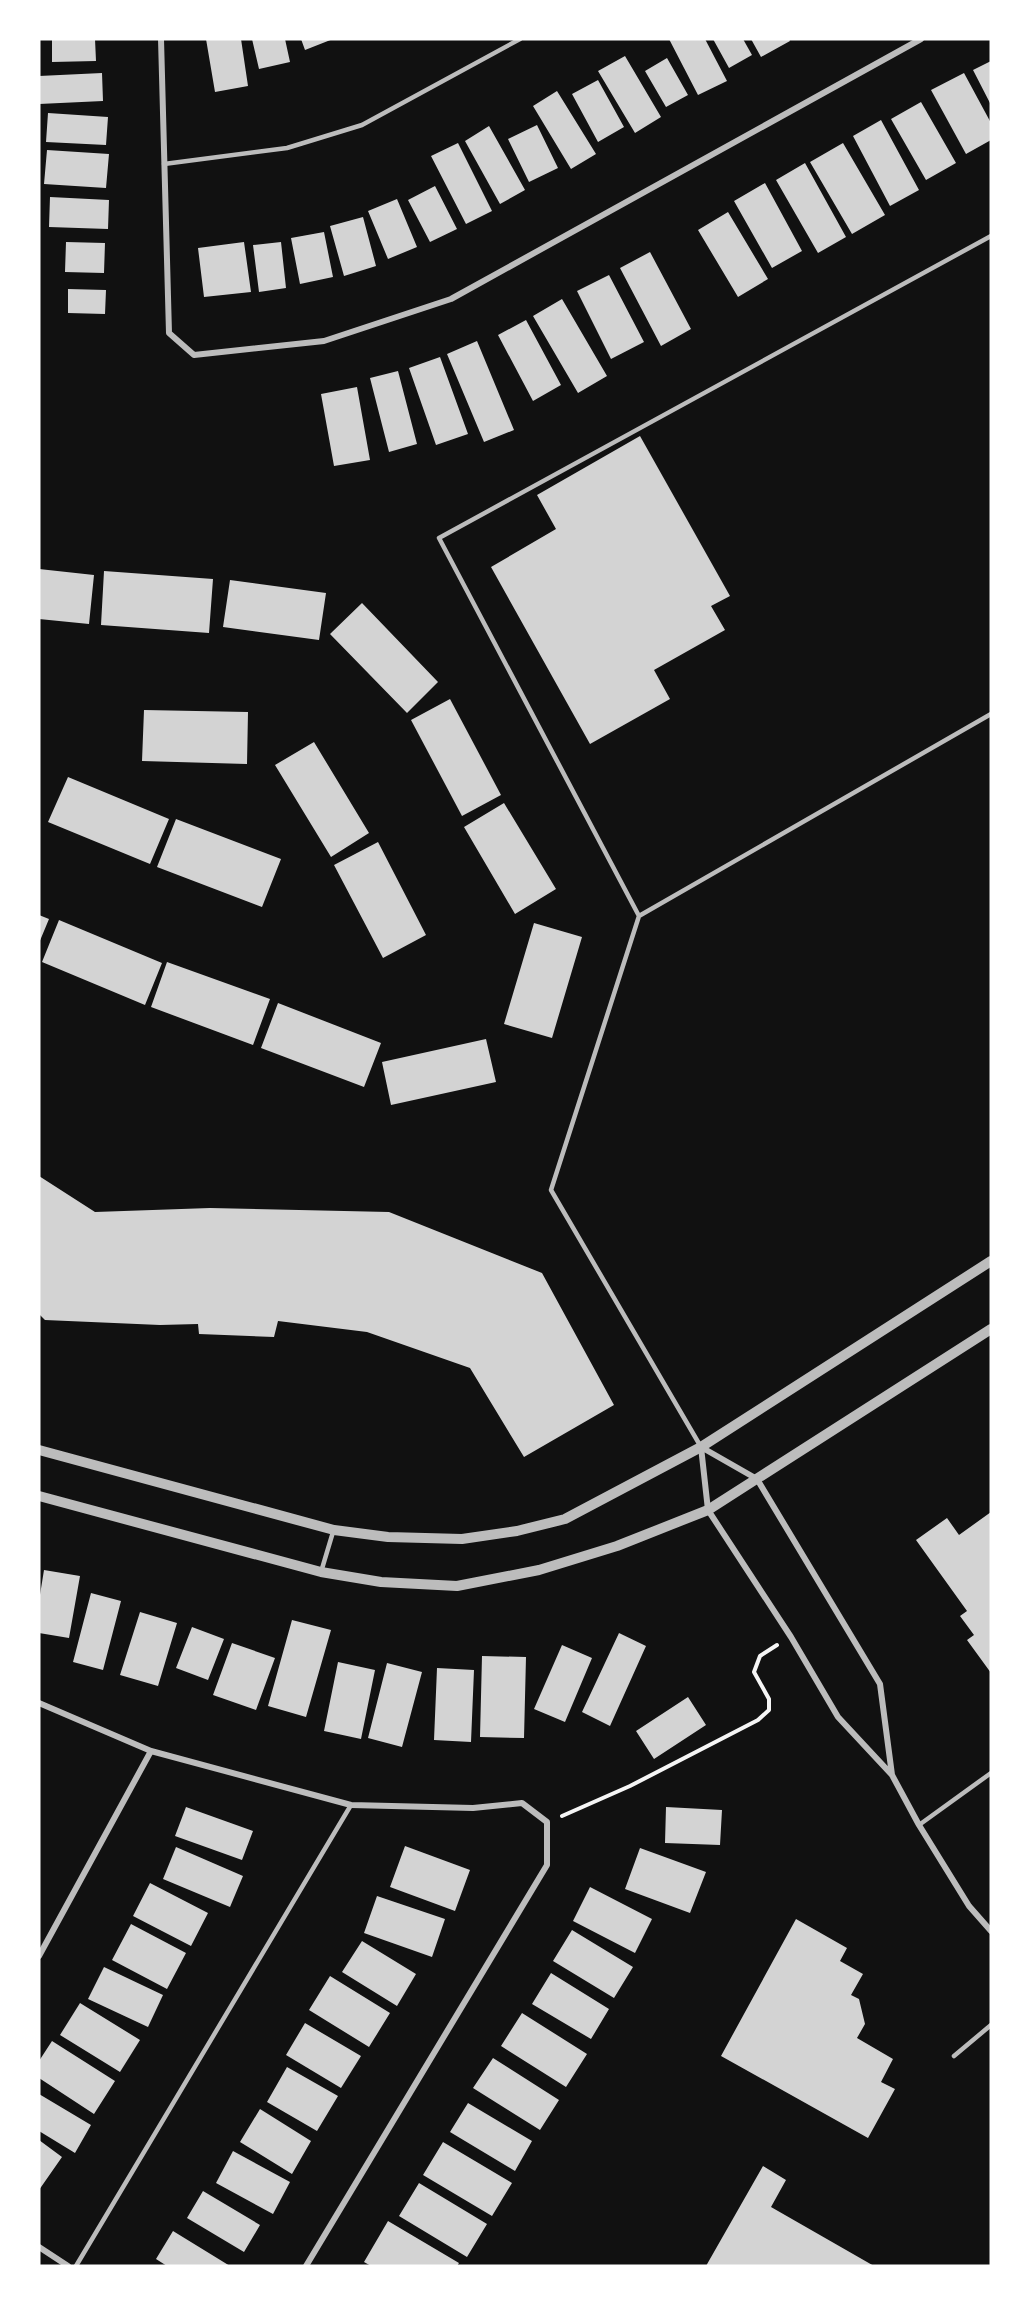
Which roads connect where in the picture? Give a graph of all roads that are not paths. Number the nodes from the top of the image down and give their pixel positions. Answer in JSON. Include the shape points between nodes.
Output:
{"nodes":[{"id":1,"x":161,"y":39,"type":"edge"},
{"id":2,"x":520,"y":39,"type":"edge"},
{"id":3,"x":921,"y":39,"type":"edge"},
{"id":4,"x":164,"y":164,"type":"junction"},
{"id":5,"x":991,"y":236,"type":"edge"},
{"id":6,"x":991,"y":714,"type":"edge"},
{"id":7,"x":639,"y":916,"type":"junction"},
{"id":8,"x":991,"y":1261,"type":"edge"},
{"id":9,"x":991,"y":1329,"type":"edge"},
{"id":10,"x":701,"y":1447,"type":"junction"},
{"id":11,"x":39,"y":1450,"type":"edge"},
{"id":12,"x":757,"y":1479,"type":"junction"},
{"id":13,"x":39,"y":1496,"type":"edge"},
{"id":14,"x":708,"y":1510,"type":"junction"},
{"id":15,"x":334,"y":1530,"type":"junction"},
{"id":16,"x":321,"y":1572,"type":"junction"},
{"id":17,"x":39,"y":1703,"type":"edge"},
{"id":18,"x":151,"y":1751,"type":"junction"},
{"id":19,"x":991,"y":1773,"type":"edge"},
{"id":20,"x":892,"y":1775,"type":"junction"},
{"id":21,"x":351,"y":1805,"type":"junction"},
{"id":22,"x":919,"y":1825,"type":"junction"},
{"id":23,"x":991,"y":1931,"type":"edge"},
{"id":24,"x":39,"y":1956,"type":"edge"},
{"id":25,"x":991,"y":2025,"type":"edge"},
{"id":26,"x":954,"y":2056,"type":"dead end"},
{"id":27,"x":39,"y":2247,"type":"edge"},
{"id":28,"x":68,"y":2266,"type":"edge"},
{"id":29,"x":76,"y":2266,"type":"edge"},
{"id":30,"x":306,"y":2266,"type":"edge"}],
"edges":[{"from":1,"to":4,"type":"street"},
{"from":2,"to":4,"type":"lane","via":[[362,125],[287,148]]},
{"from":3,"to":4,"type":"street","via":[[452,299],[324,341],[194,355],[169,333]]},
{"from":5,"to":7,"type":"lane","via":[[439,538]]},
{"from":6,"to":7,"type":"lane"},
{"from":7,"to":10,"type":"lane","via":[[551,1190]]},
{"from":8,"to":10,"type":"street"},
{"from":9,"to":12,"type":"street"},
{"from":10,"to":12,"type":"street"},
{"from":10,"to":14,"type":"street"},
{"from":10,"to":15,"type":"street","via":[[565,1519],[517,1531],[462,1539],[388,1537]]},
{"from":11,"to":15,"type":"street"},
{"from":12,"to":14,"type":"street"},
{"from":12,"to":20,"type":"street","via":[[880,1684]]},
{"from":13,"to":16,"type":"street"},
{"from":14,"to":16,"type":"street","via":[[617,1546],[538,1570],[457,1586],[381,1582]]},
{"from":14,"to":20,"type":"street","via":[[838,1717]]},
{"from":15,"to":16,"type":"lane"},
{"from":17,"to":18,"type":"street"},
{"from":18,"to":21,"type":"street"},
{"from":18,"to":24,"type":"street"},
{"from":19,"to":22,"type":"lane"},
{"from":20,"to":22,"type":"street"},
{"from":21,"to":29,"type":"lane"},
{"from":21,"to":30,"type":"street","via":[[473,1808],[522,1803],[547,1822],[547,1865]]},
{"from":22,"to":23,"type":"street","via":[[969,1906]]},
{"from":25,"to":26,"type":"lane"},
{"from":27,"to":28,"type":"street"}]}
